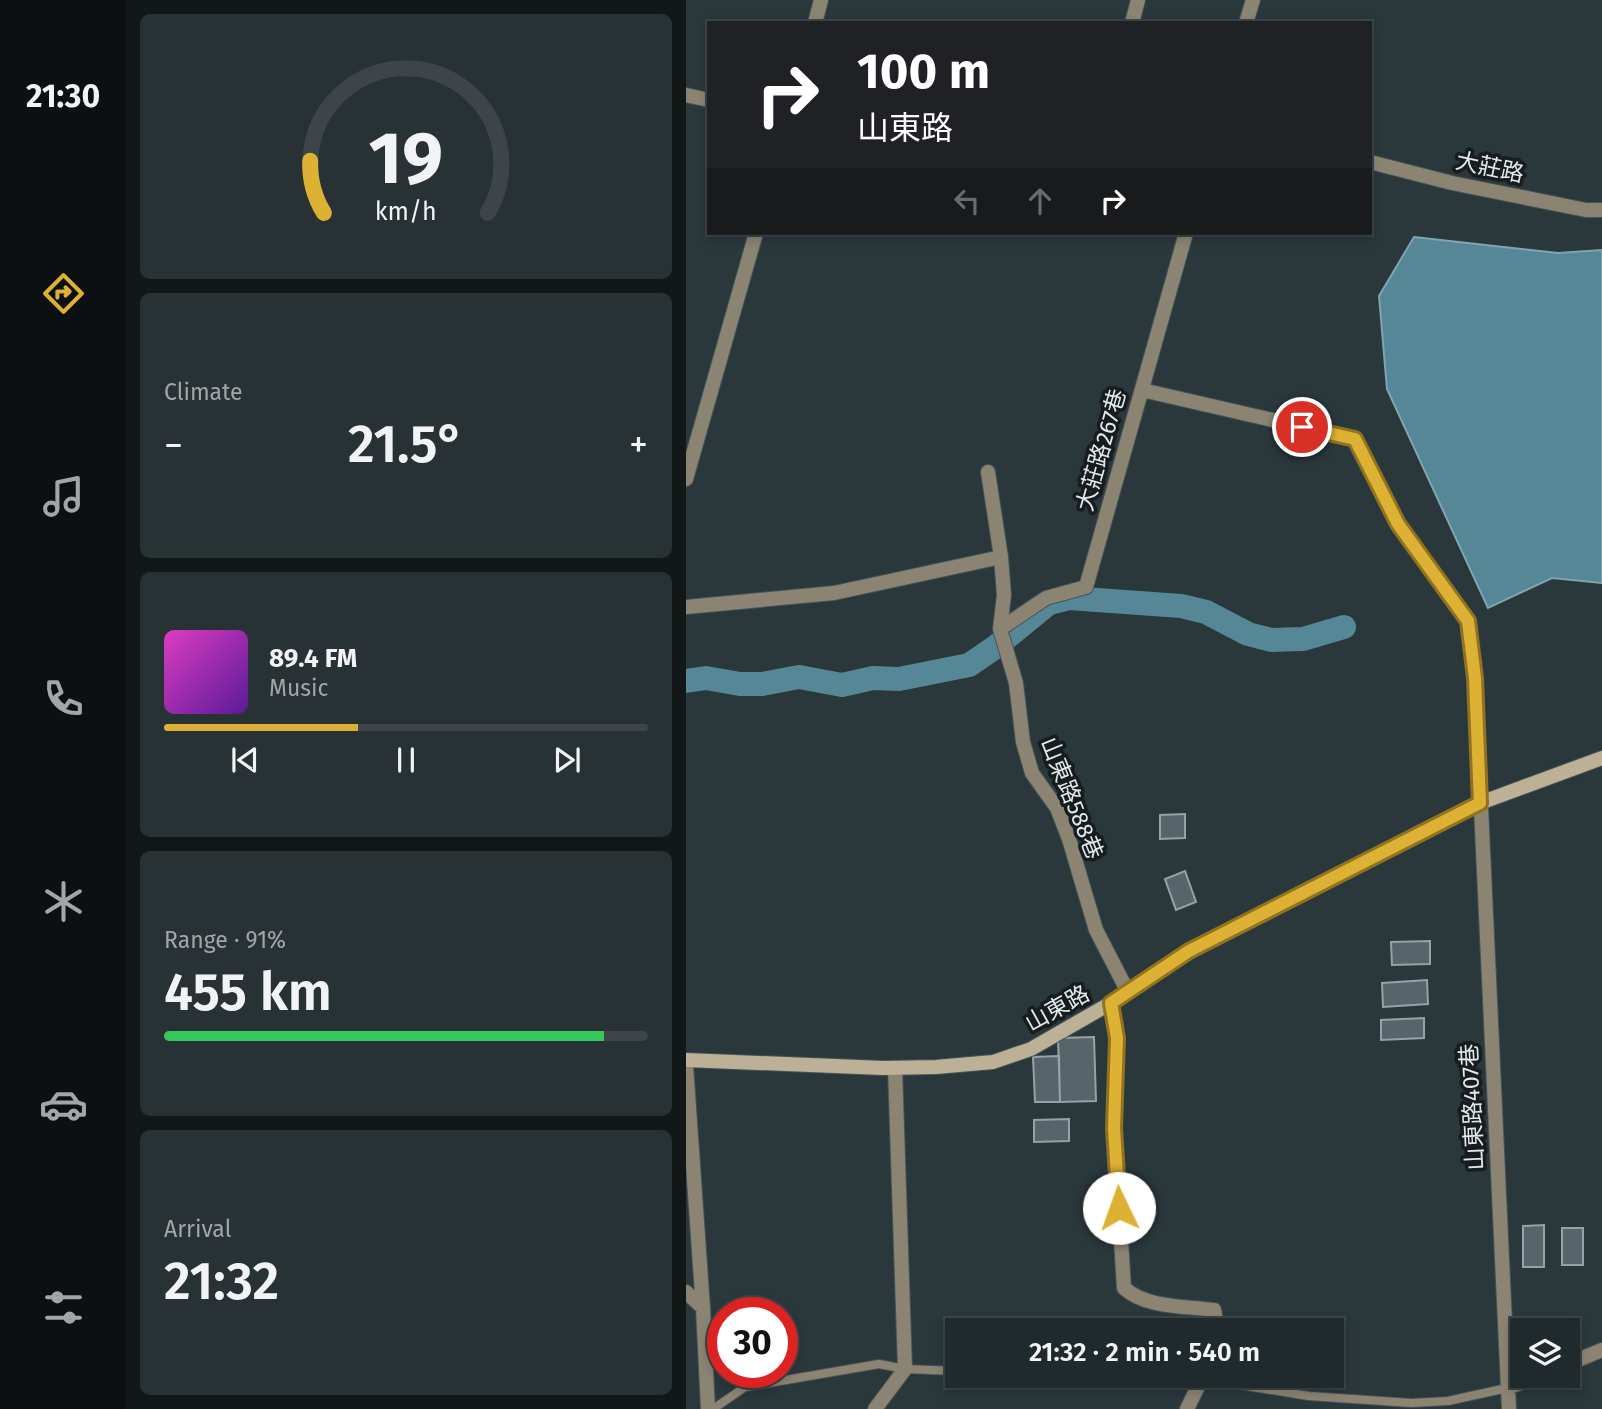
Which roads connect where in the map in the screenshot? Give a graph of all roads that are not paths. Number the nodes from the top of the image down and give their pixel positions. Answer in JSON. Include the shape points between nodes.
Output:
{"nodes":[{"id":1,"x":821,"y":0,"type":"edge"},
{"id":2,"x":1138,"y":0,"type":"edge"},
{"id":3,"x":1253,"y":0,"type":"edge"},
{"id":4,"x":816,"y":21,"type":"edge"},
{"id":5,"x":1133,"y":21,"type":"edge"},
{"id":6,"x":1247,"y":21,"type":"edge"},
{"id":7,"x":686,"y":95,"type":"edge"},
{"id":8,"x":707,"y":100,"type":"edge"},
{"id":9,"x":1372,"y":162,"type":"edge"},
{"id":10,"x":1602,"y":210,"type":"edge"},
{"id":11,"x":755,"y":235,"type":"edge"},
{"id":12,"x":1185,"y":235,"type":"edge"},
{"id":13,"x":1142,"y":390,"type":"junction"},
{"id":14,"x":988,"y":472,"type":"dead end"},
{"id":15,"x":686,"y":479,"type":"edge"},
{"id":16,"x":1001,"y":557,"type":"junction"},
{"id":17,"x":686,"y":607,"type":"edge"},
{"id":18,"x":1000,"y":629,"type":"junction"},
{"id":19,"x":1602,"y":758,"type":"edge"},
{"id":20,"x":1480,"y":803,"type":"junction"},
{"id":21,"x":1128,"y":992,"type":"junction"},
{"id":22,"x":1111,"y":1003,"type":"junction"},
{"id":23,"x":686,"y":1063,"type":"edge"},
{"id":24,"x":895,"y":1068,"type":"junction"},
{"id":25,"x":686,"y":1292,"type":"edge"},
{"id":26,"x":703,"y":1307,"type":"junction"},
{"id":27,"x":1216,"y":1318,"type":"edge"},
{"id":28,"x":1602,"y":1350,"type":"edge"},
{"id":29,"x":1580,"y":1359,"type":"edge"},
{"id":30,"x":905,"y":1368,"type":"junction"},
{"id":31,"x":945,"y":1370,"type":"edge"},
{"id":32,"x":1510,"y":1387,"type":"edge"},
{"id":33,"x":1198,"y":1388,"type":"edge"},
{"id":34,"x":1259,"y":1388,"type":"edge"},
{"id":35,"x":1507,"y":1388,"type":"junction"},
{"id":36,"x":708,"y":1409,"type":"edge"},
{"id":37,"x":713,"y":1409,"type":"edge"},
{"id":38,"x":875,"y":1409,"type":"edge"},
{"id":39,"x":1187,"y":1409,"type":"edge"},
{"id":40,"x":1509,"y":1409,"type":"edge"}],
"edges":[{"from":1,"to":4,"type":"street"},
{"from":2,"to":5,"type":"street"},
{"from":3,"to":6,"type":"street"},
{"from":7,"to":8,"type":"street"},
{"from":9,"to":10,"type":"street","name":"大莊路","via":[[1502,194]]},
{"from":11,"to":15,"type":"street"},
{"from":12,"to":13,"type":"street","name":"大莊路267巷"},
{"from":13,"to":18,"type":"street","name":"大莊路267巷","via":[[1086,587],[1046,598]]},
{"from":13,"to":20,"type":"street","name":"山東路407巷","via":[[1355,439],[1398,524],[1468,621]]},
{"from":14,"to":16,"type":"street","name":"山東路588巷"},
{"from":16,"to":17,"type":"street","via":[[834,593]]},
{"from":16,"to":18,"type":"street","name":"山東路588巷","via":[[1004,595]]},
{"from":18,"to":21,"type":"street","name":"山東路588巷","via":[[1016,683],[1032,773],[1057,808],[1096,930]]},
{"from":19,"to":20,"type":"street","name":"山東路"},
{"from":20,"to":21,"type":"street","name":"山東路","via":[[1189,951]]},
{"from":20,"to":35,"type":"street","name":"山東路407巷"},
{"from":21,"to":22,"type":"street","name":"山東路"},
{"from":22,"to":24,"type":"street","name":"山東路","via":[[1031,1049],[993,1062]]},
{"from":22,"to":27,"type":"street","via":[[1117,1038],[1114,1128],[1124,1288],[1134,1298],[1146,1301],[1214,1310]]},
{"from":23,"to":24,"type":"street","name":"山東路"},
{"from":23,"to":26,"type":"street"},
{"from":24,"to":30,"type":"street"},
{"from":25,"to":26,"type":"street"},
{"from":26,"to":36,"type":"street"},
{"from":28,"to":29,"type":"street"},
{"from":30,"to":31,"type":"lane"},
{"from":30,"to":37,"type":"lane","via":[[879,1364],[745,1387]]},
{"from":30,"to":38,"type":"street"},
{"from":32,"to":35,"type":"street"},
{"from":33,"to":39,"type":"street"},
{"from":34,"to":35,"type":"lane","via":[[1411,1403],[1448,1401]]},
{"from":35,"to":40,"type":"street","name":"山東路407巷"}]}
